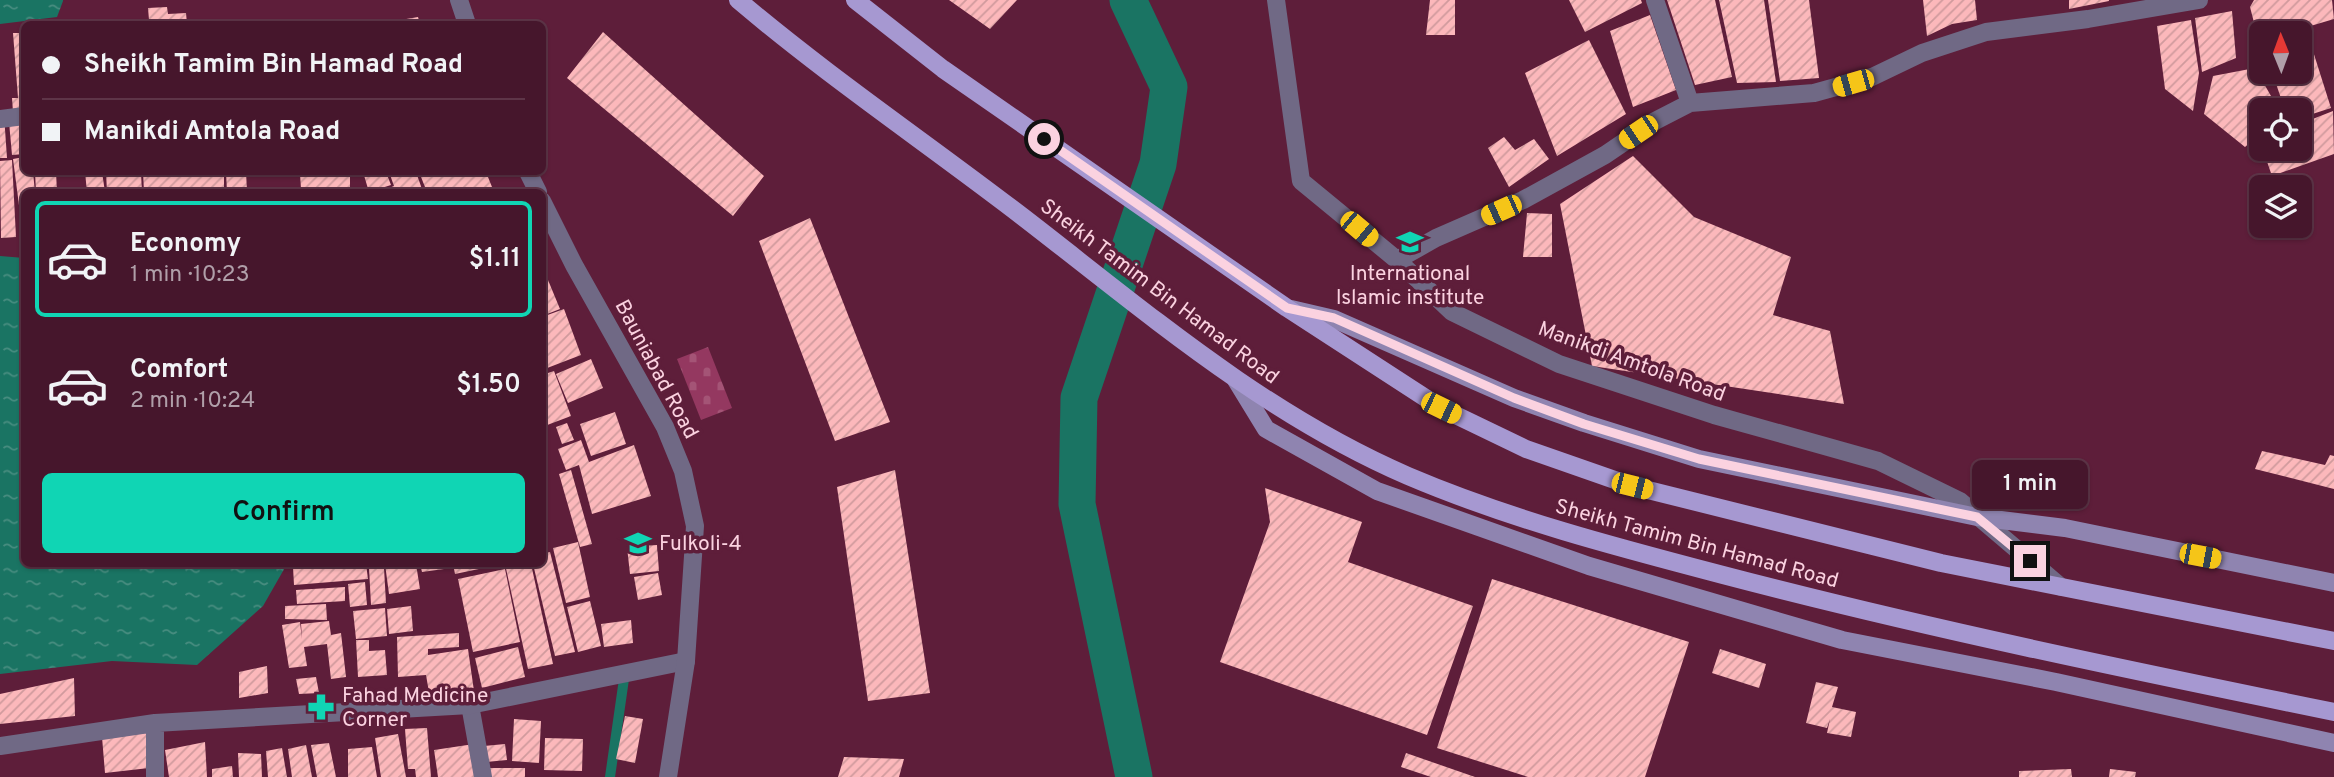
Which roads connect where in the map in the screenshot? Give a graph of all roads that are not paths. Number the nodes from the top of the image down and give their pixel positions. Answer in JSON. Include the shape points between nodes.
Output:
{"nodes":[{"id":1,"x":459,"y":0,"type":"edge"},
{"id":2,"x":738,"y":0,"type":"edge"},
{"id":3,"x":855,"y":0,"type":"edge"},
{"id":4,"x":1276,"y":0,"type":"edge"},
{"id":5,"x":1655,"y":0,"type":"edge"},
{"id":6,"x":2199,"y":0,"type":"edge"},
{"id":7,"x":466,"y":21,"type":"edge"},
{"id":8,"x":1690,"y":103,"type":"junction"},
{"id":9,"x":21,"y":116,"type":"edge"},
{"id":10,"x":0,"y":119,"type":"edge"},
{"id":11,"x":546,"y":209,"type":"edge"},
{"id":12,"x":1397,"y":261,"type":"junction"},
{"id":13,"x":1287,"y":308,"type":"junction"},
{"id":14,"x":1236,"y":380,"type":"junction"},
{"id":15,"x":1977,"y":517,"type":"junction"},
{"id":16,"x":2334,"y":583,"type":"edge"},
{"id":17,"x":2061,"y":587,"type":"junction"},
{"id":18,"x":2334,"y":641,"type":"edge"},
{"id":19,"x":686,"y":661,"type":"junction"},
{"id":20,"x":470,"y":705,"type":"junction"},
{"id":21,"x":2334,"y":712,"type":"edge"},
{"id":22,"x":155,"y":723,"type":"junction"},
{"id":23,"x":2334,"y":743,"type":"edge"},
{"id":24,"x":0,"y":746,"type":"edge"},
{"id":25,"x":155,"y":777,"type":"edge"},
{"id":26,"x":483,"y":777,"type":"edge"},
{"id":27,"x":668,"y":777,"type":"edge"}],
"edges":[{"from":1,"to":7,"type":"street"},
{"from":2,"to":14,"type":"main road","name":"Sheikh Tamim Bin Hamad Road"},
{"from":3,"to":13,"type":"main road","name":"Sheikh Tamim Bin Hamad Road","via":[[943,69]]},
{"from":4,"to":12,"type":"street","name":"Manikdi Amtola Road","via":[[1301,180]]},
{"from":5,"to":8,"type":"street"},
{"from":6,"to":8,"type":"street","via":[[1986,32],[1922,53],[1872,77],[1814,93]]},
{"from":8,"to":12,"type":"street","via":[[1523,200],[1436,238]]},
{"from":9,"to":10,"type":"street"},
{"from":11,"to":19,"type":"street","name":"Bauniabad Road","via":[[665,427],[683,471],[695,526]]},
{"from":12,"to":15,"type":"street","name":"Manikdi Amtola Road","via":[[1452,312],[1559,363],[1714,415],[1878,461],[1960,502]]},
{"from":13,"to":15,"type":"main road","via":[[1334,318],[1514,398],[1686,455]]},
{"from":13,"to":17,"type":"main road","name":"Sheikh Tamim Bin Hamad Road","via":[[1441,408],[1526,449],[1632,486],[1941,563]]},
{"from":14,"to":21,"type":"main road","name":"Sheikh Tamim Bin Hamad Road","via":[[1311,427],[1407,475],[1564,533],[2001,643]]},
{"from":14,"to":23,"type":"main road","via":[[1266,429],[1377,491],[1589,566],[1842,640]]},
{"from":15,"to":16,"type":"main road","via":[[2066,528]]},
{"from":15,"to":17,"type":"street","name":"Manikdi Amtola Road"},
{"from":17,"to":18,"type":"main road","name":"Sheikh Tamim Bin Hamad Road"},
{"from":19,"to":20,"type":"street"},
{"from":19,"to":27,"type":"street","name":"Bauniabad Road"},
{"from":20,"to":22,"type":"street"},
{"from":20,"to":26,"type":"street"},
{"from":22,"to":24,"type":"street"},
{"from":22,"to":25,"type":"street"}]}
